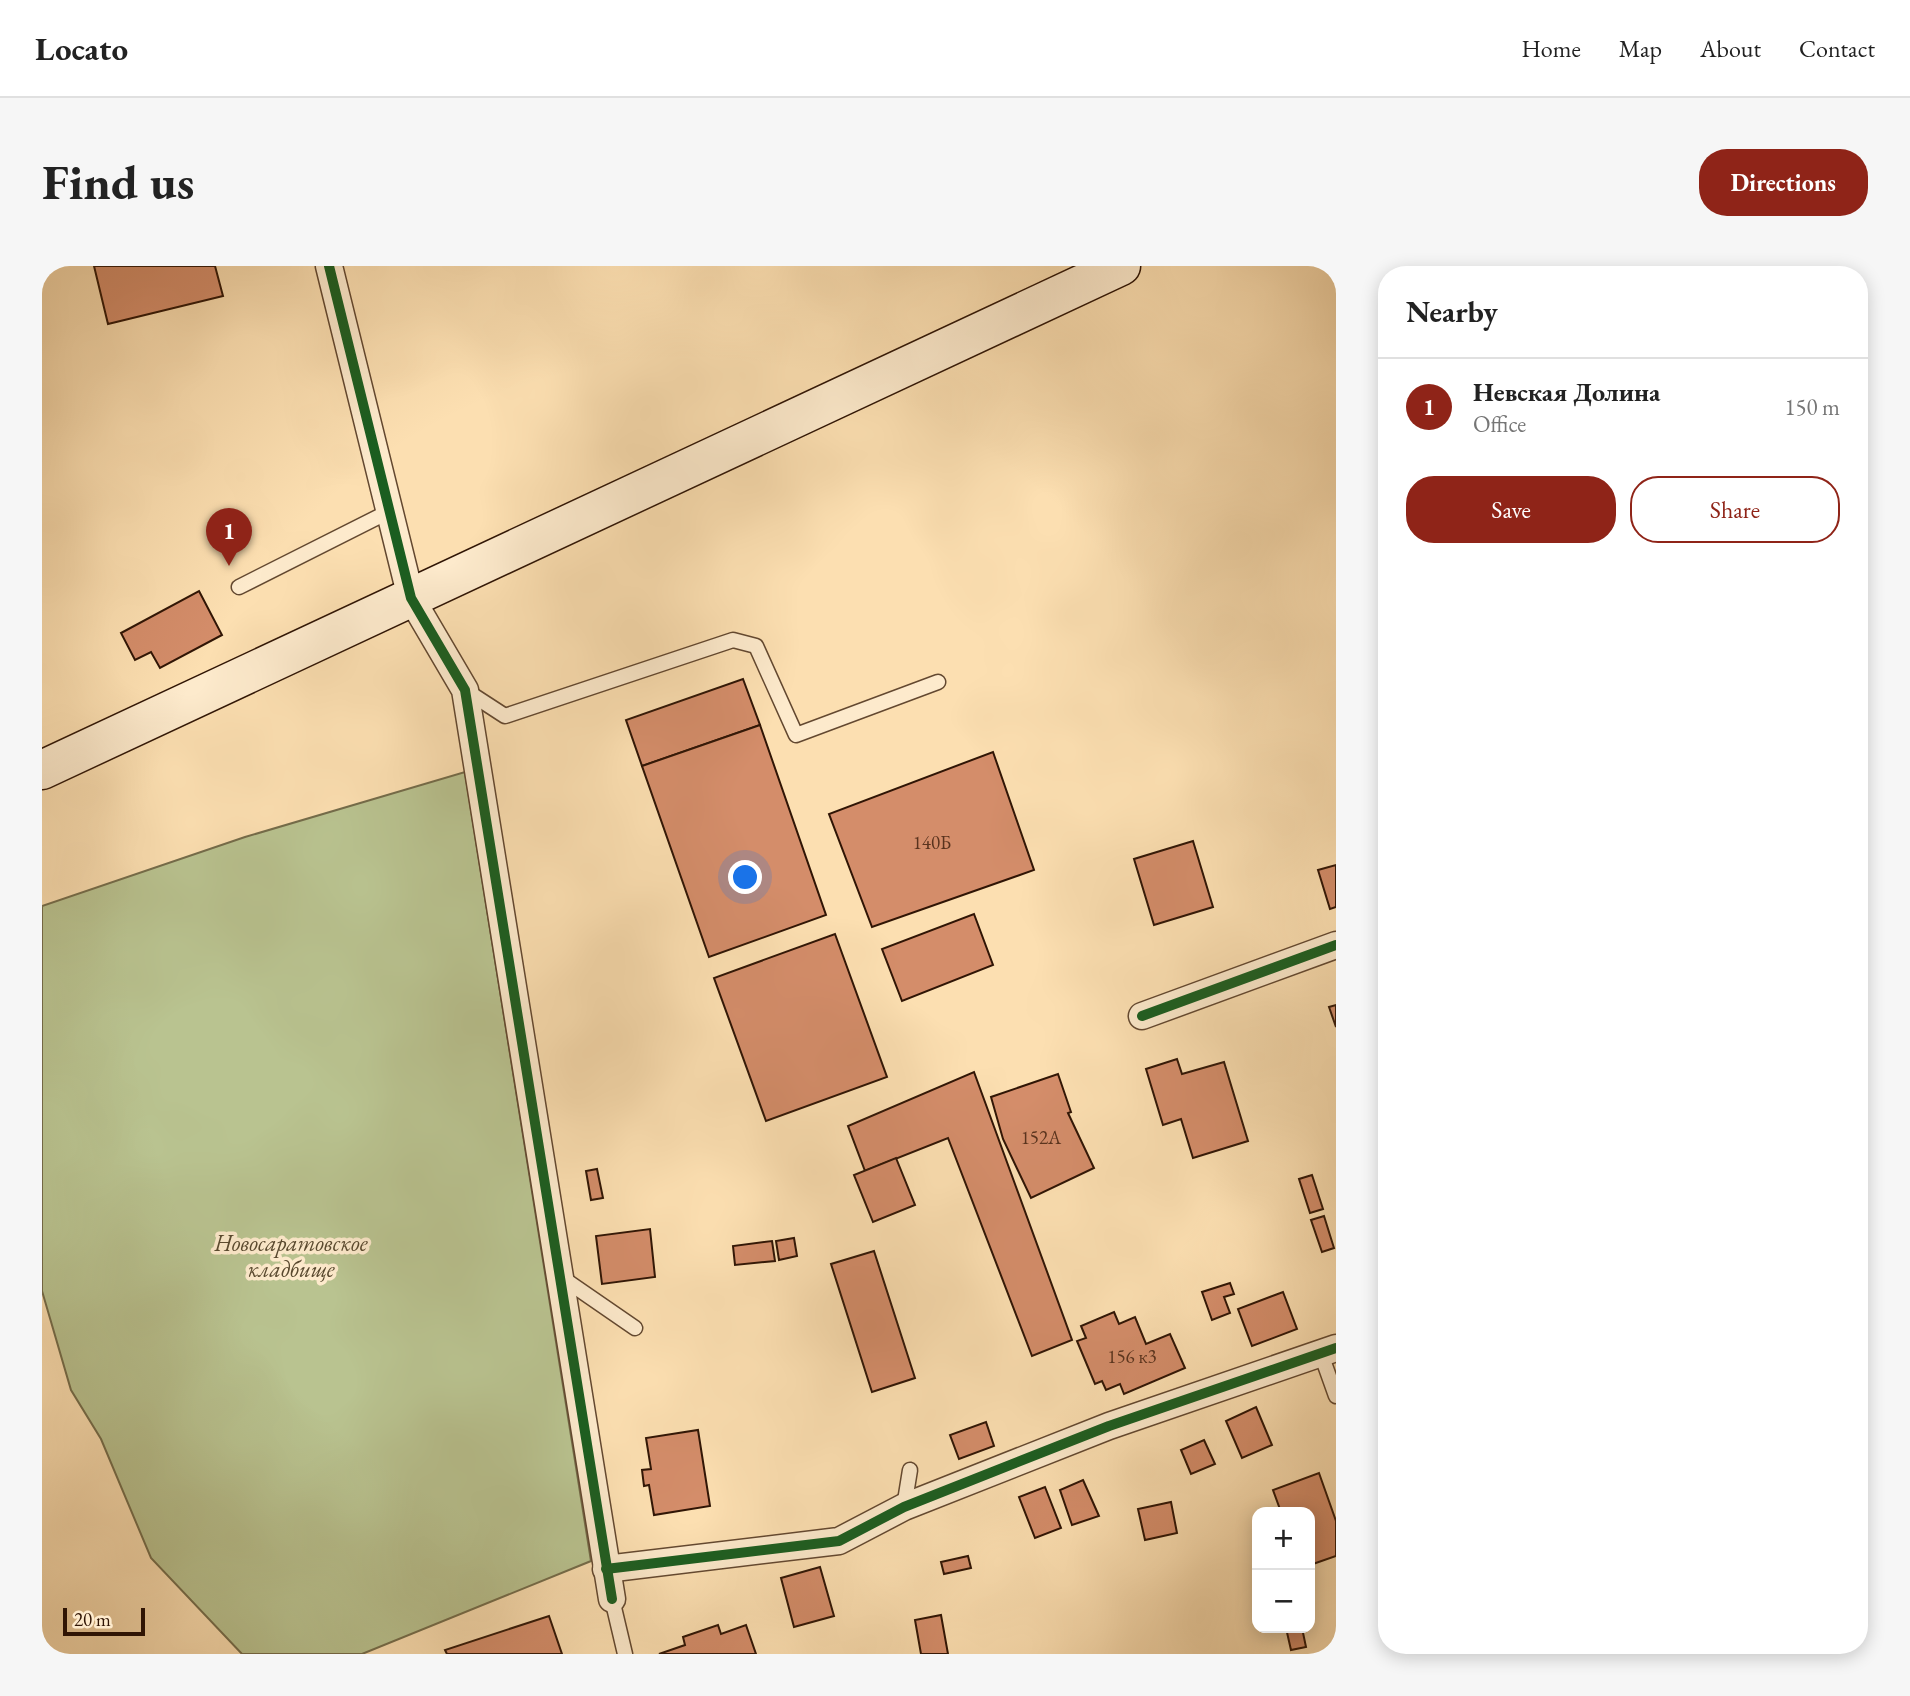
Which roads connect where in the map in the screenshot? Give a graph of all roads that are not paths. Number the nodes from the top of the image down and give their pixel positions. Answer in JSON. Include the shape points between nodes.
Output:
{"nodes":[{"id":1,"x":329,"y":266,"type":"edge"},
{"id":2,"x":1121,"y":266,"type":"edge"},
{"id":3,"x":390,"y":511,"type":"junction"},
{"id":4,"x":239,"y":587,"type":"dead end"},
{"id":5,"x":411,"y":598,"type":"junction"},
{"id":6,"x":939,"y":682,"type":"dead end"},
{"id":7,"x":465,"y":690,"type":"junction"},
{"id":8,"x":42,"y":770,"type":"edge"},
{"id":9,"x":1336,"y":945,"type":"edge"},
{"id":10,"x":1142,"y":1016,"type":"dead end"},
{"id":11,"x":561,"y":1277,"type":"junction"},
{"id":12,"x":635,"y":1328,"type":"dead end"},
{"id":13,"x":1329,"y":1351,"type":"edge"},
{"id":14,"x":1336,"y":1396,"type":"edge"},
{"id":15,"x":911,"y":1470,"type":"dead end"},
{"id":16,"x":904,"y":1507,"type":"junction"},
{"id":17,"x":606,"y":1569,"type":"junction"},
{"id":18,"x":612,"y":1599,"type":"joint"},
{"id":19,"x":625,"y":1654,"type":"edge"}],
"edges":[{"from":1,"to":3,"type":"street"},
{"from":2,"to":5,"type":"main road"},
{"from":3,"to":4,"type":"lane"},
{"from":3,"to":5,"type":"street"},
{"from":5,"to":7,"type":"street"},
{"from":5,"to":8,"type":"main road"},
{"from":6,"to":7,"type":"lane","via":[[796,735],[756,646],[733,640],[505,716]]},
{"from":7,"to":11,"type":"street"},
{"from":9,"to":10,"type":"street"},
{"from":11,"to":12,"type":"lane"},
{"from":11,"to":17,"type":"street"},
{"from":13,"to":14,"type":"lane"},
{"from":13,"to":16,"type":"street","via":[[1109,1426]]},
{"from":15,"to":16,"type":"lane"},
{"from":16,"to":17,"type":"street","via":[[839,1541]]},
{"from":17,"to":18,"type":"street"},
{"from":18,"to":19,"type":"lane"}]}
